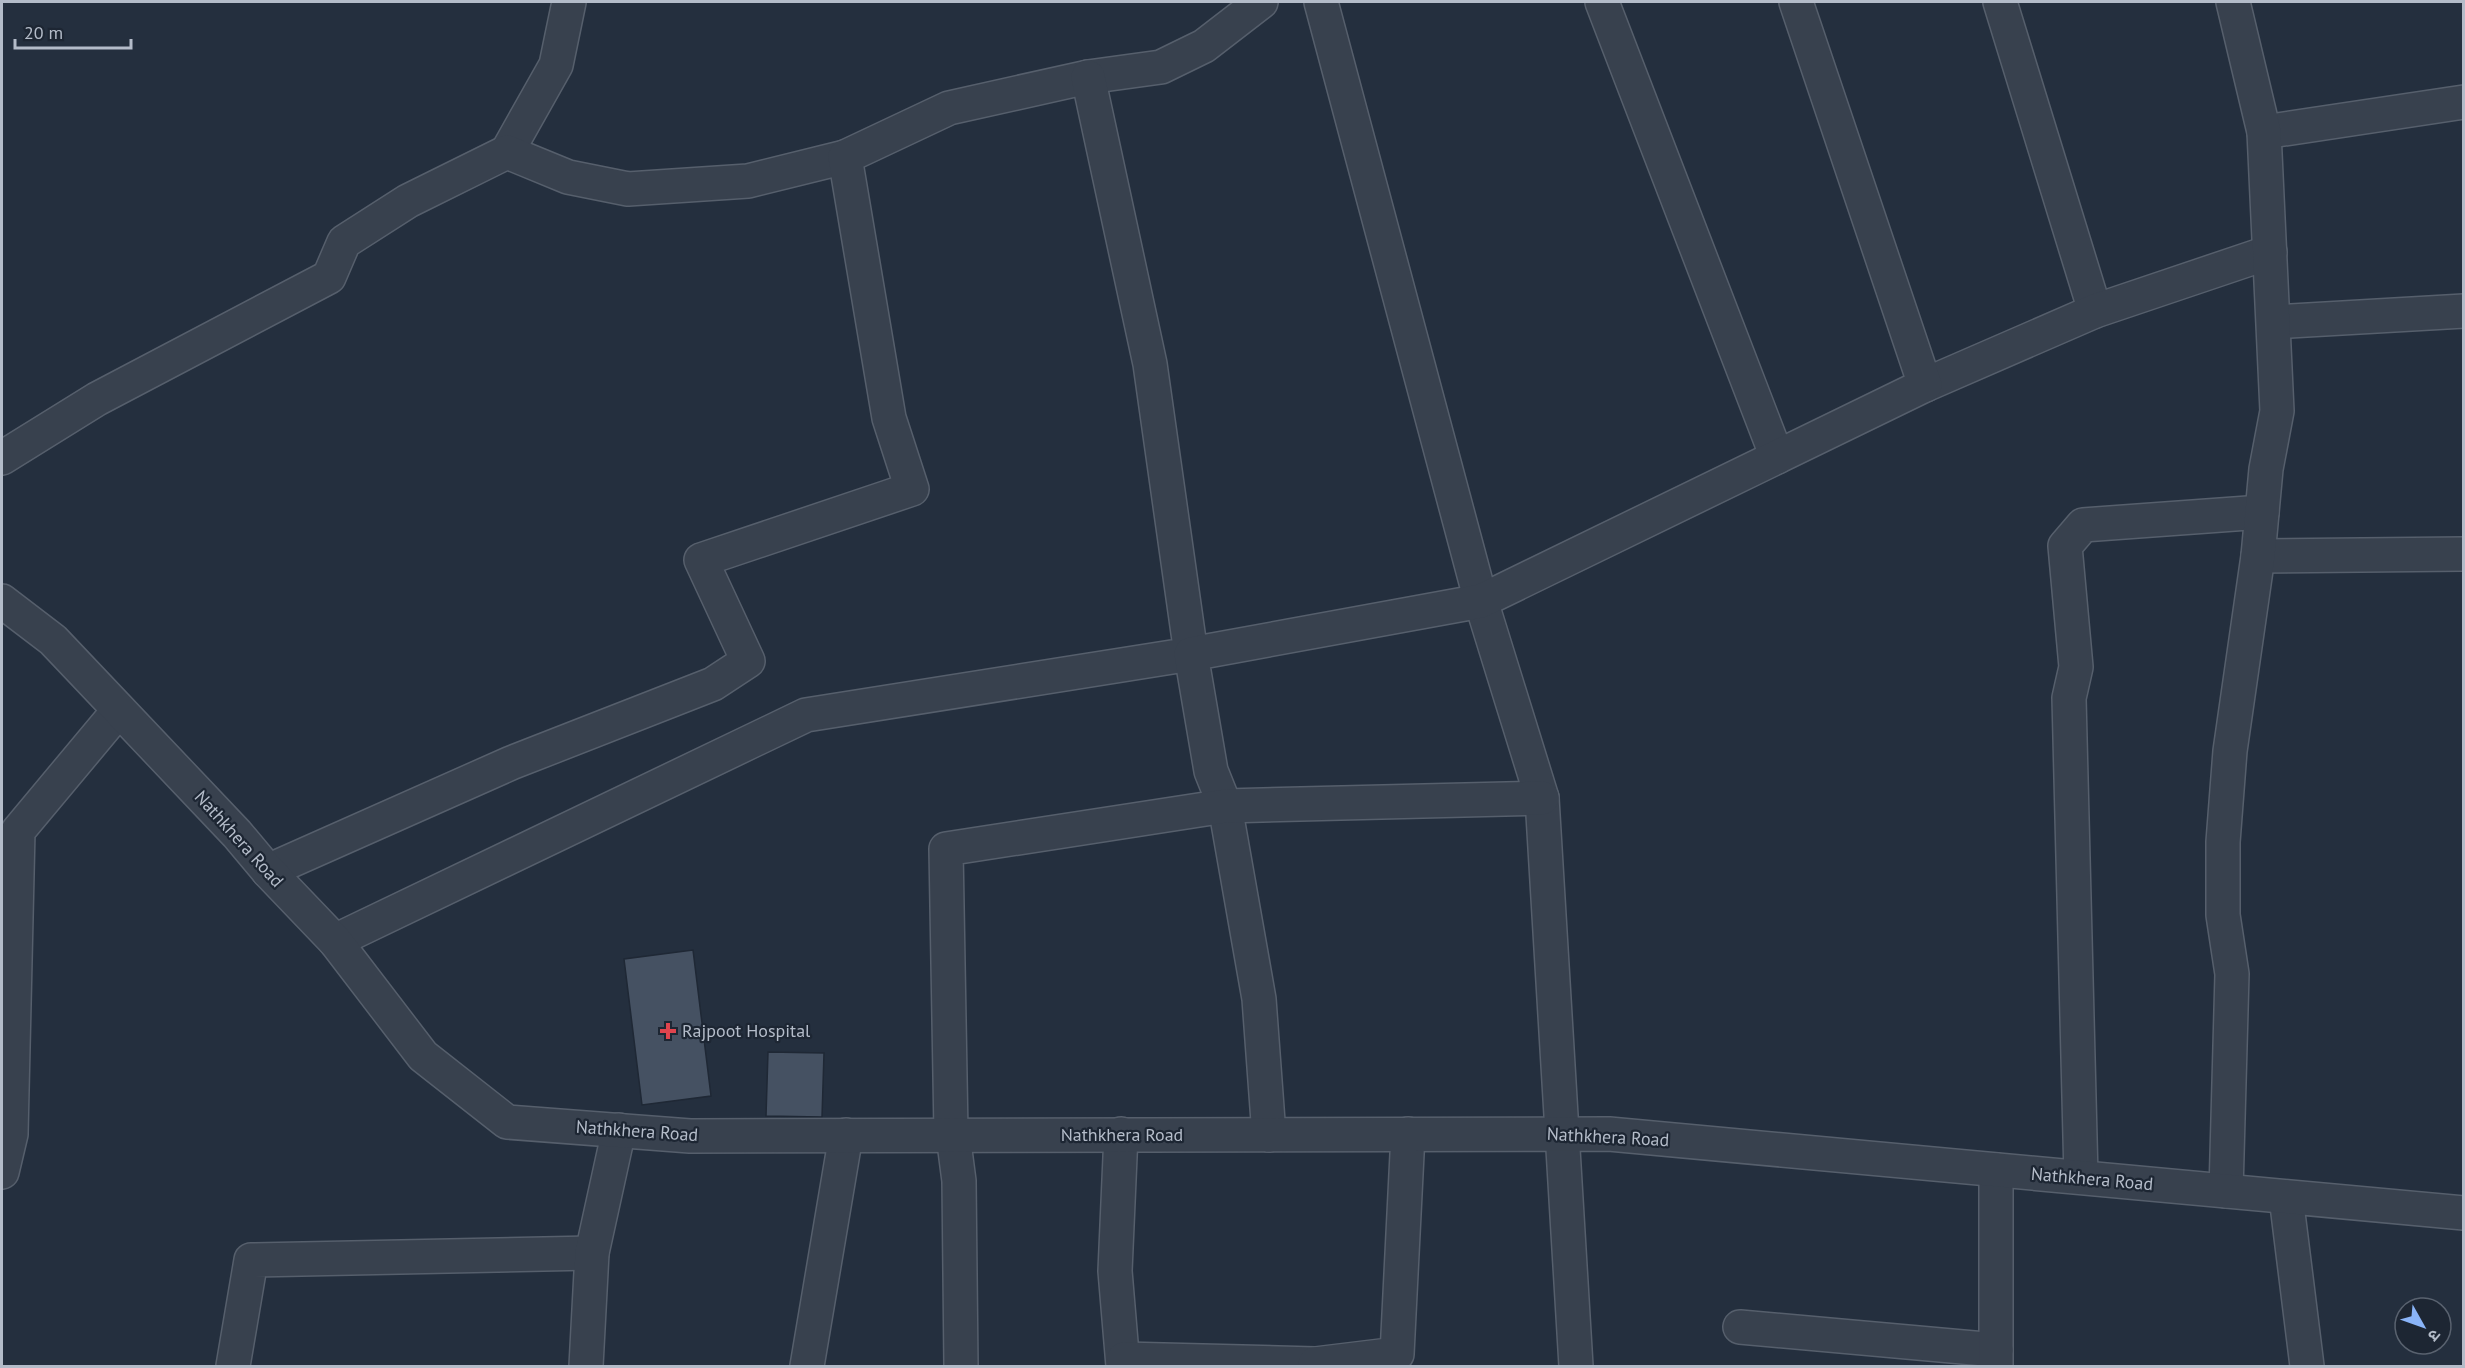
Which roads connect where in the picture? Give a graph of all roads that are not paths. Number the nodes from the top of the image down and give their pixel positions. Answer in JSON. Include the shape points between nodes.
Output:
{"nodes":[{"id":1,"x":569,"y":2,"type":"edge"},
{"id":2,"x":1261,"y":2,"type":"edge"},
{"id":3,"x":1321,"y":2,"type":"edge"},
{"id":4,"x":1602,"y":2,"type":"edge"},
{"id":5,"x":1796,"y":2,"type":"edge"},
{"id":6,"x":2000,"y":2,"type":"edge"},
{"id":7,"x":2232,"y":2,"type":"edge"},
{"id":8,"x":1088,"y":77,"type":"junction"},
{"id":9,"x":2463,"y":102,"type":"edge"},
{"id":10,"x":2264,"y":132,"type":"junction"},
{"id":11,"x":507,"y":152,"type":"junction"},
{"id":12,"x":845,"y":157,"type":"junction"},
{"id":13,"x":2270,"y":252,"type":"junction"},
{"id":14,"x":2095,"y":311,"type":"junction"},
{"id":15,"x":2463,"y":311,"type":"edge"},
{"id":16,"x":2274,"y":322,"type":"junction"},
{"id":17,"x":1925,"y":385,"type":"junction"},
{"id":18,"x":1777,"y":457,"type":"junction"},
{"id":19,"x":2,"y":458,"type":"edge"},
{"id":20,"x":2262,"y":512,"type":"junction"},
{"id":21,"x":2463,"y":554,"type":"edge"},
{"id":22,"x":2258,"y":556,"type":"junction"},
{"id":23,"x":2,"y":601,"type":"edge"},
{"id":24,"x":1481,"y":601,"type":"junction"},
{"id":25,"x":1191,"y":654,"type":"junction"},
{"id":26,"x":119,"y":710,"type":"junction"},
{"id":27,"x":1542,"y":798,"type":"junction"},
{"id":28,"x":1225,"y":806,"type":"junction"},
{"id":29,"x":268,"y":871,"type":"junction"},
{"id":30,"x":335,"y":941,"type":"junction"},
{"id":31,"x":7,"y":984,"type":"edge"},
{"id":32,"x":619,"y":1130,"type":"junction"},
{"id":33,"x":1121,"y":1134,"type":"junction"},
{"id":34,"x":1407,"y":1134,"type":"junction"},
{"id":35,"x":1561,"y":1134,"type":"junction"},
{"id":36,"x":846,"y":1135,"type":"junction"},
{"id":37,"x":954,"y":1135,"type":"junction"},
{"id":38,"x":1269,"y":1135,"type":"junction"},
{"id":39,"x":1996,"y":1170,"type":"junction"},
{"id":40,"x":2,"y":1172,"type":"edge"},
{"id":41,"x":2081,"y":1178,"type":"junction"},
{"id":42,"x":2226,"y":1191,"type":"junction"},
{"id":43,"x":2286,"y":1197,"type":"junction"},
{"id":44,"x":2463,"y":1213,"type":"edge"},
{"id":45,"x":592,"y":1252,"type":"junction"},
{"id":46,"x":1740,"y":1327,"type":"dead end"},
{"id":47,"x":1996,"y":1358,"type":"edge"},
{"id":48,"x":1123,"y":1363,"type":"edge"},
{"id":49,"x":1315,"y":1365,"type":"edge"},
{"id":50,"x":233,"y":1366,"type":"edge"},
{"id":51,"x":586,"y":1366,"type":"edge"},
{"id":52,"x":807,"y":1366,"type":"edge"},
{"id":53,"x":962,"y":1366,"type":"edge"},
{"id":54,"x":1576,"y":1366,"type":"edge"},
{"id":55,"x":2307,"y":1366,"type":"edge"}],
"edges":[{"from":1,"to":11,"type":"street","via":[[556,65]]},
{"from":2,"to":8,"type":"street","via":[[1204,46],[1161,67]]},
{"from":3,"to":24,"type":"street"},
{"from":4,"to":18,"type":"street"},
{"from":5,"to":17,"type":"street"},
{"from":6,"to":14,"type":"street"},
{"from":7,"to":10,"type":"street"},
{"from":8,"to":12,"type":"street","via":[[948,108]]},
{"from":8,"to":25,"type":"street","via":[[1150,364]]},
{"from":9,"to":10,"type":"street"},
{"from":10,"to":13,"type":"street"},
{"from":11,"to":12,"type":"street","via":[[568,177],[628,189],[748,181]]},
{"from":11,"to":19,"type":"street","via":[[408,201],[344,242],[329,277],[97,399]]},
{"from":12,"to":29,"type":"street","via":[[889,418],[912,489],[701,560],[748,661],[713,684],[511,763]]},
{"from":13,"to":14,"type":"street"},
{"from":13,"to":16,"type":"street"},
{"from":14,"to":17,"type":"street"},
{"from":15,"to":16,"type":"street"},
{"from":16,"to":20,"type":"street","via":[[2277,411]]},
{"from":17,"to":18,"type":"street"},
{"from":18,"to":24,"type":"street"},
{"from":20,"to":22,"type":"street"},
{"from":20,"to":41,"type":"street","via":[[2083,525],[2065,546],[2076,667],[2069,698]]},
{"from":21,"to":22,"type":"street"},
{"from":22,"to":42,"type":"street","via":[[2230,751],[2223,842],[2223,915],[2232,974]]},
{"from":23,"to":26,"type":"street","name":"Nathkhera Road","via":[[53,640]]},
{"from":24,"to":25,"type":"street"},
{"from":24,"to":27,"type":"street"},
{"from":25,"to":28,"type":"street","via":[[1211,771]]},
{"from":25,"to":30,"type":"street","via":[[806,715]]},
{"from":26,"to":29,"type":"street","name":"Nathkhera Road"},
{"from":26,"to":31,"type":"street","via":[[18,831]]},
{"from":27,"to":28,"type":"street"},
{"from":27,"to":35,"type":"street"},
{"from":28,"to":37,"type":"street","via":[[946,849]]},
{"from":28,"to":38,"type":"street","via":[[1259,999]]},
{"from":29,"to":30,"type":"street","name":"Nathkhera Road"},
{"from":30,"to":32,"type":"street","name":"Nathkhera Road","via":[[423,1056],[507,1122]]},
{"from":31,"to":40,"type":"street","via":[[11,1134]]},
{"from":32,"to":36,"type":"street","name":"Nathkhera Road","via":[[690,1136]]},
{"from":32,"to":45,"type":"street"},
{"from":33,"to":37,"type":"street","name":"Nathkhera Road"},
{"from":33,"to":38,"type":"street","name":"Nathkhera Road"},
{"from":33,"to":48,"type":"street","via":[[1115,1271]]},
{"from":34,"to":35,"type":"street","name":"Nathkhera Road"},
{"from":34,"to":38,"type":"street","name":"Nathkhera Road"},
{"from":34,"to":49,"type":"street","via":[[1397,1354]]},
{"from":35,"to":39,"type":"street","name":"Nathkhera Road","via":[[1609,1134]]},
{"from":35,"to":54,"type":"street"},
{"from":36,"to":37,"type":"street","name":"Nathkhera Road"},
{"from":36,"to":52,"type":"street"},
{"from":37,"to":53,"type":"street","via":[[959,1181]]},
{"from":39,"to":41,"type":"street","name":"Nathkhera Road"},
{"from":39,"to":47,"type":"street"},
{"from":41,"to":42,"type":"street","name":"Nathkhera Road"},
{"from":42,"to":43,"type":"street","name":"Nathkhera Road"},
{"from":43,"to":44,"type":"street","name":"Nathkhera Road"},
{"from":43,"to":55,"type":"street"},
{"from":45,"to":50,"type":"street","via":[[251,1260]]},
{"from":45,"to":51,"type":"street"},
{"from":46,"to":47,"type":"street"},
{"from":48,"to":49,"type":"street"}]}
